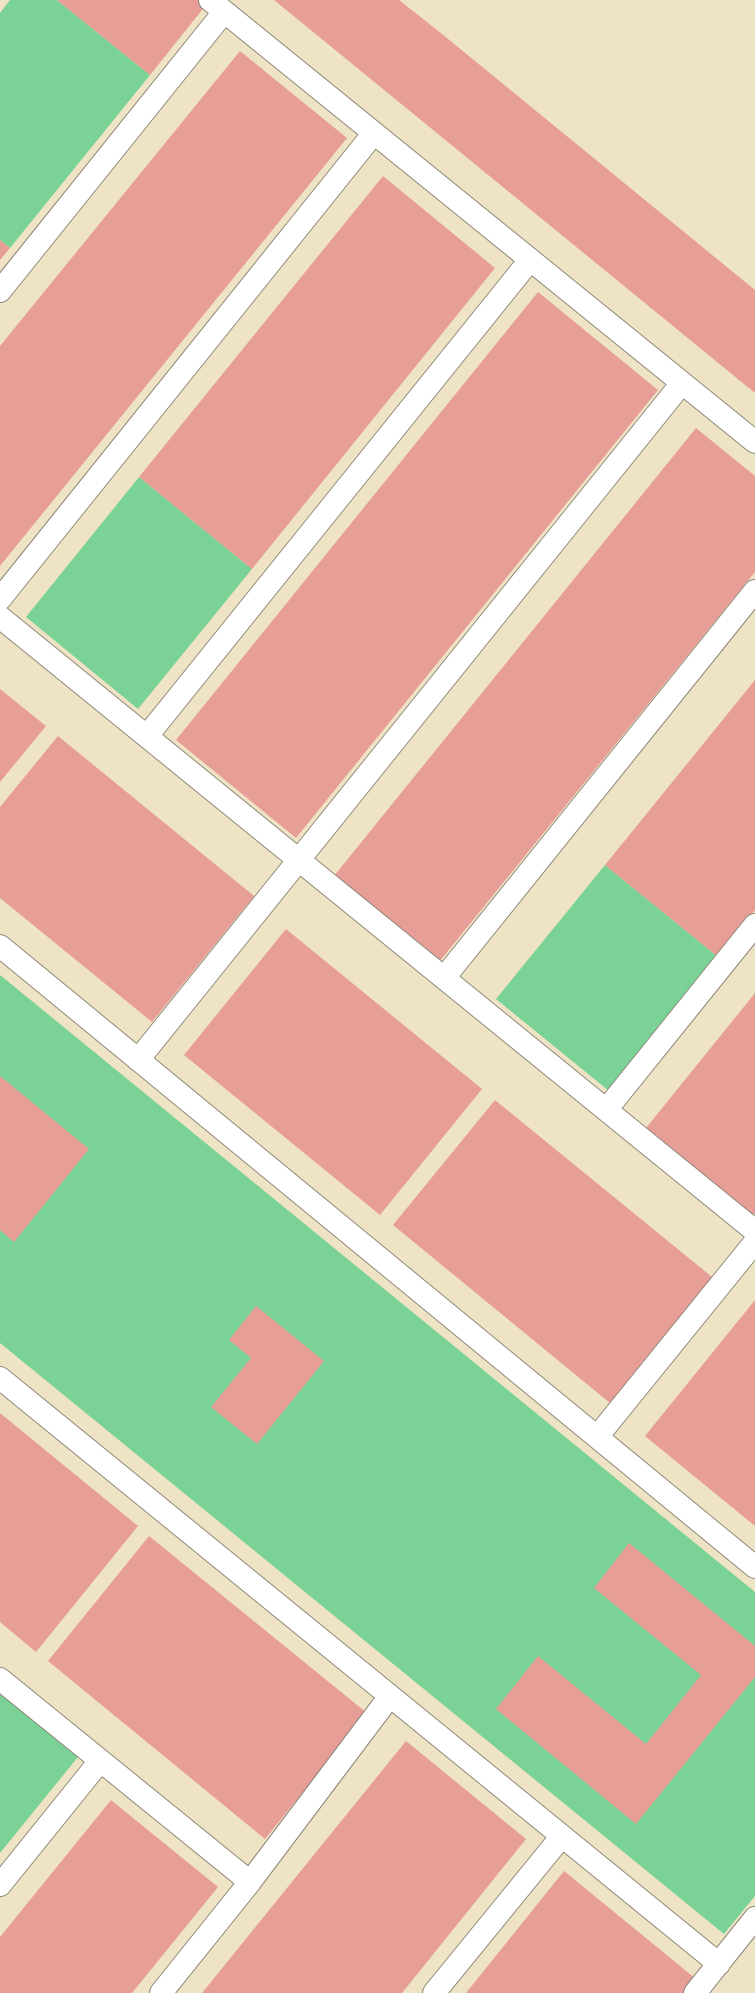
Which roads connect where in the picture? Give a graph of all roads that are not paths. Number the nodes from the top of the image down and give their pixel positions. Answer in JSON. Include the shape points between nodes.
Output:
{"nodes":[{"id":1,"x":217,"y":6,"type":"edge"},
{"id":2,"x":374,"y":133,"type":"junction"},
{"id":3,"x":530,"y":260,"type":"junction"},
{"id":4,"x":0,"y":291,"type":"edge"},
{"id":5,"x":682,"y":383,"type":"junction"},
{"id":6,"x":755,"y":442,"type":"edge"},
{"id":7,"x":755,"y":591,"type":"edge"},
{"id":8,"x":0,"y":599,"type":"edge"},
{"id":9,"x":0,"y":617,"type":"edge"},
{"id":10,"x":147,"y":736,"type":"junction"},
{"id":11,"x":299,"y":860,"type":"junction"},
{"id":12,"x":755,"y":925,"type":"edge"},
{"id":13,"x":0,"y":946,"type":"edge"},
{"id":14,"x":444,"y":978,"type":"junction"},
{"id":15,"x":138,"y":1060,"type":"junction"},
{"id":16,"x":606,"y":1110,"type":"junction"},
{"id":17,"x":755,"y":1231,"type":"edge"},
{"id":18,"x":755,"y":1242,"type":"edge"},
{"id":19,"x":0,"y":1378,"type":"edge"},
{"id":20,"x":597,"y":1438,"type":"junction"},
{"id":21,"x":755,"y":1567,"type":"edge"},
{"id":22,"x":0,"y":1680,"type":"edge"},
{"id":23,"x":390,"y":1696,"type":"junction"},
{"id":24,"x":100,"y":1761,"type":"junction"},
{"id":25,"x":562,"y":1836,"type":"junction"},
{"id":26,"x":250,"y":1882,"type":"junction"},
{"id":27,"x":0,"y":1885,"type":"edge"},
{"id":28,"x":755,"y":1918,"type":"edge"},
{"id":29,"x":719,"y":1964,"type":"junction"},
{"id":30,"x":161,"y":1993,"type":"edge"},
{"id":31,"x":434,"y":1993,"type":"edge"},
{"id":32,"x":695,"y":1993,"type":"edge"}],
"edges":[{"from":1,"to":2,"type":"street"},
{"from":1,"to":4,"type":"street"},
{"from":2,"to":3,"type":"street"},
{"from":2,"to":8,"type":"street"},
{"from":3,"to":5,"type":"street"},
{"from":3,"to":10,"type":"street"},
{"from":5,"to":6,"type":"street"},
{"from":5,"to":11,"type":"street"},
{"from":7,"to":14,"type":"street"},
{"from":9,"to":10,"type":"street"},
{"from":10,"to":11,"type":"street"},
{"from":11,"to":14,"type":"street"},
{"from":11,"to":15,"type":"street"},
{"from":12,"to":16,"type":"street"},
{"from":13,"to":15,"type":"street"},
{"from":14,"to":16,"type":"street"},
{"from":15,"to":20,"type":"street"},
{"from":16,"to":17,"type":"street"},
{"from":18,"to":20,"type":"street"},
{"from":19,"to":23,"type":"street"},
{"from":20,"to":21,"type":"street"},
{"from":22,"to":24,"type":"street"},
{"from":23,"to":25,"type":"street"},
{"from":23,"to":26,"type":"street"},
{"from":24,"to":26,"type":"street"},
{"from":24,"to":27,"type":"street"},
{"from":25,"to":29,"type":"street"},
{"from":25,"to":31,"type":"street"},
{"from":26,"to":30,"type":"street"},
{"from":28,"to":29,"type":"street"},
{"from":29,"to":32,"type":"street"}]}
